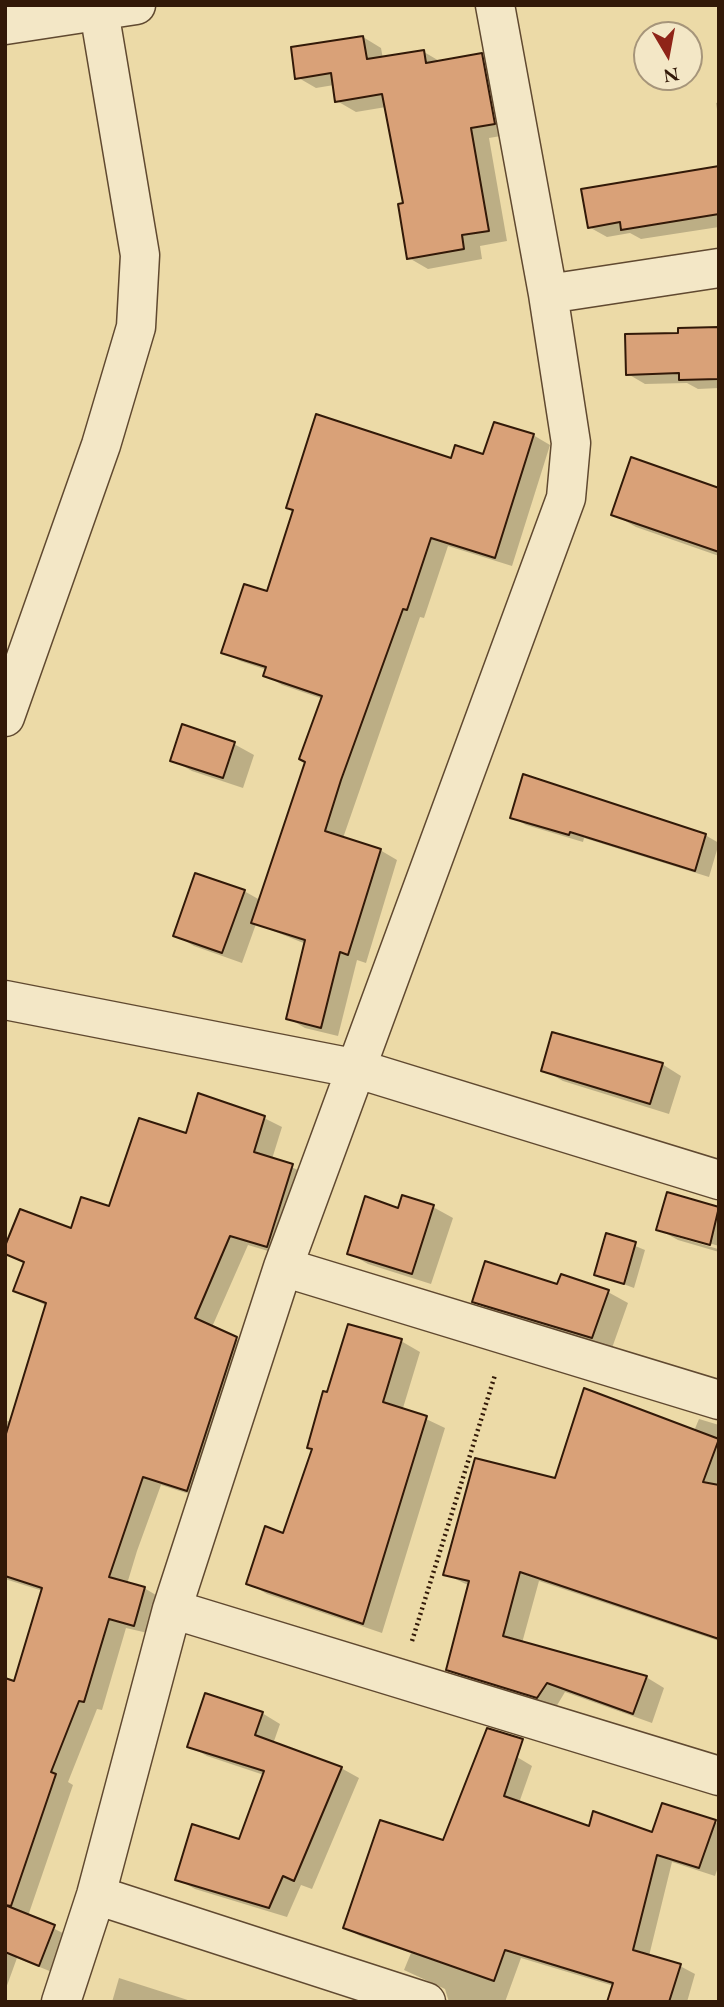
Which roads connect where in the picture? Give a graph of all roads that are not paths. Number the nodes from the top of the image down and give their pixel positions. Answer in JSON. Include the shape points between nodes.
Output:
{"nodes":[{"id":1,"x":136,"y":5,"type":"edge"},
{"id":2,"x":495,"y":5,"type":"edge"},
{"id":3,"x":98,"y":8,"type":"edge"},
{"id":4,"x":5,"y":25,"type":"edge"},
{"id":5,"x":719,"y":268,"type":"edge"},
{"id":6,"x":548,"y":293,"type":"junction"},
{"id":7,"x":5,"y":717,"type":"edge"},
{"id":8,"x":5,"y":1000,"type":"edge"},
{"id":9,"x":358,"y":1069,"type":"junction"},
{"id":10,"x":719,"y":1180,"type":"edge"},
{"id":11,"x":283,"y":1267,"type":"junction"},
{"id":12,"x":719,"y":1400,"type":"edge"},
{"id":13,"x":172,"y":1609,"type":"junction"},
{"id":14,"x":719,"y":1776,"type":"edge"},
{"id":15,"x":96,"y":1895,"type":"junction"},
{"id":16,"x":61,"y":2002,"type":"edge"},
{"id":17,"x":426,"y":2002,"type":"edge"}],
"edges":[{"from":1,"to":3,"type":"street"},
{"from":2,"to":6,"type":"street"},
{"from":3,"to":4,"type":"street"},
{"from":3,"to":7,"type":"street","via":[[140,255],[136,327],[101,445]]},
{"from":5,"to":6,"type":"street"},
{"from":6,"to":9,"type":"street","via":[[571,443],[566,498]]},
{"from":8,"to":9,"type":"street"},
{"from":9,"to":10,"type":"street"},
{"from":9,"to":11,"type":"street"},
{"from":11,"to":12,"type":"street"},
{"from":11,"to":13,"type":"street"},
{"from":13,"to":14,"type":"street"},
{"from":13,"to":15,"type":"street"},
{"from":15,"to":16,"type":"street"},
{"from":15,"to":17,"type":"street"}]}
